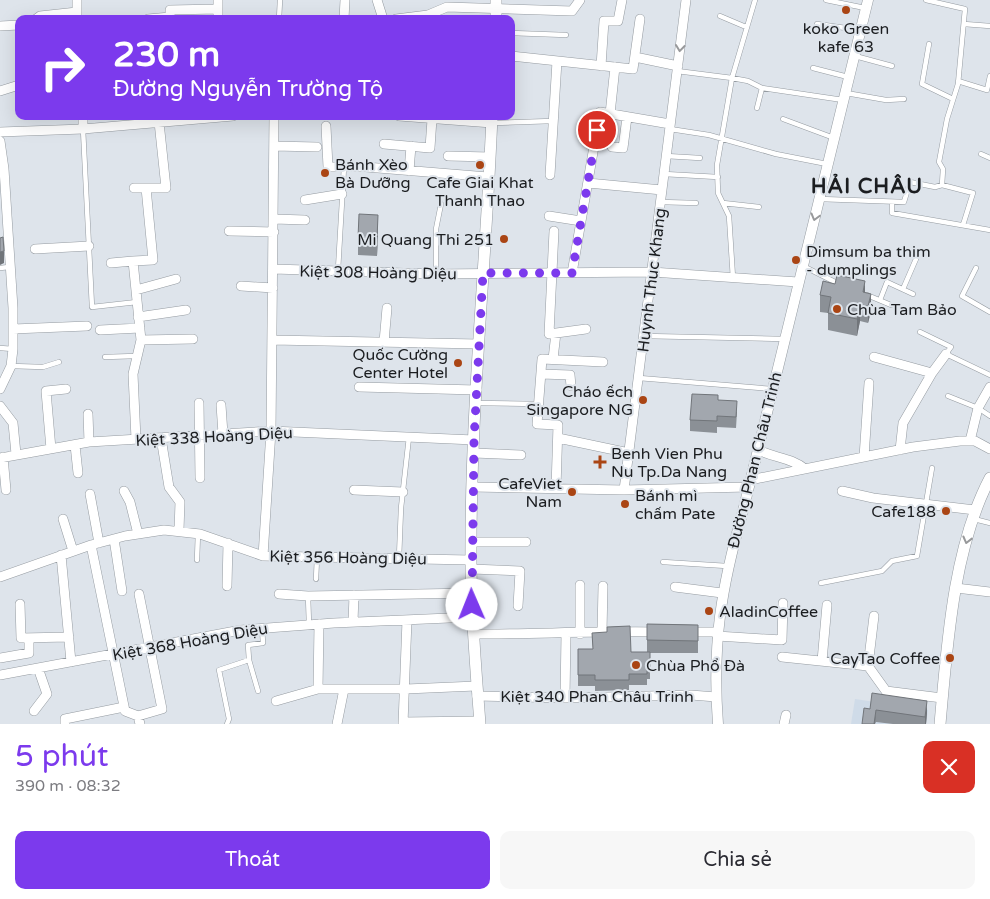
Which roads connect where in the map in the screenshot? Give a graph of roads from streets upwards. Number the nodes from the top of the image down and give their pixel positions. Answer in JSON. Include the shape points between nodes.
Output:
{"nodes":[{"id":1,"x":76,"y":0,"type":"edge"},
{"id":2,"x":345,"y":0,"type":"edge"},
{"id":3,"x":377,"y":0,"type":"edge"},
{"id":4,"x":580,"y":0,"type":"edge"},
{"id":5,"x":622,"y":0,"type":"edge"},
{"id":6,"x":686,"y":0,"type":"edge"},
{"id":7,"x":218,"y":4,"type":"edge"},
{"id":8,"x":867,"y":4,"type":"edge"},
{"id":9,"x":496,"y":9,"type":"edge"},
{"id":10,"x":77,"y":15,"type":"edge"},
{"id":11,"x":170,"y":15,"type":"edge"},
{"id":12,"x":344,"y":15,"type":"edge"},
{"id":13,"x":382,"y":15,"type":"edge"},
{"id":14,"x":428,"y":15,"type":"edge"},
{"id":15,"x":640,"y":19,"type":"dead end"},
{"id":16,"x":15,"y":25,"type":"edge"},
{"id":17,"x":0,"y":26,"type":"edge"},
{"id":18,"x":515,"y":56,"type":"edge"},
{"id":19,"x":635,"y":57,"type":"junction"},
{"id":20,"x":557,"y":61,"type":"junction"},
{"id":21,"x":601,"y":66,"type":"junction"},
{"id":22,"x":615,"y":68,"type":"junction"},
{"id":23,"x":677,"y":68,"type":"junction"},
{"id":24,"x":15,"y":86,"type":"edge"},
{"id":25,"x":0,"y":91,"type":"edge"},
{"id":26,"x":610,"y":114,"type":"junction"},
{"id":27,"x":627,"y":117,"type":"junction"},
{"id":28,"x":83,"y":120,"type":"edge"},
{"id":29,"x":182,"y":120,"type":"edge"},
{"id":30,"x":274,"y":120,"type":"edge"},
{"id":31,"x":432,"y":120,"type":"edge"},
{"id":32,"x":492,"y":120,"type":"edge"},
{"id":33,"x":124,"y":121,"type":"edge"},
{"id":34,"x":160,"y":122,"type":"junction"},
{"id":35,"x":326,"y":126,"type":"dead end"},
{"id":36,"x":670,"y":126,"type":"junction"},
{"id":37,"x":83,"y":129,"type":"junction"},
{"id":38,"x":0,"y":132,"type":"edge"},
{"id":39,"x":0,"y":141,"type":"edge"},
{"id":40,"x":384,"y":144,"type":"dead end"},
{"id":41,"x":274,"y":146,"type":"junction"},
{"id":42,"x":411,"y":146,"type":"junction"},
{"id":43,"x":317,"y":147,"type":"dead end"},
{"id":44,"x":612,"y":147,"type":"dead end"},
{"id":45,"x":448,"y":156,"type":"dead end"},
{"id":46,"x":490,"y":157,"type":"junction"},
{"id":47,"x":409,"y":171,"type":"junction"},
{"id":48,"x":550,"y":175,"type":"dead end"},
{"id":49,"x":488,"y":177,"type":"junction"},
{"id":50,"x":588,"y":183,"type":"junction"},
{"id":51,"x":134,"y":188,"type":"dead end"},
{"id":52,"x":146,"y":188,"type":"junction"},
{"id":53,"x":662,"y":190,"type":"junction"},
{"id":54,"x":342,"y":194,"type":"road end"},
{"id":55,"x":305,"y":200,"type":"dead end"},
{"id":56,"x":3,"y":211,"type":"edge"},
{"id":57,"x":549,"y":216,"type":"dead end"},
{"id":58,"x":274,"y":219,"type":"junction"},
{"id":59,"x":306,"y":220,"type":"dead end"},
{"id":60,"x":581,"y":221,"type":"junction"},
{"id":61,"x":228,"y":231,"type":"dead end"},
{"id":62,"x":554,"y":231,"type":"dead end"},
{"id":63,"x":274,"y":232,"type":"junction"},
{"id":64,"x":89,"y":246,"type":"road end"},
{"id":65,"x":4,"y":248,"type":"edge"},
{"id":66,"x":35,"y":249,"type":"dead end"},
{"id":67,"x":133,"y":261,"type":"junction"},
{"id":68,"x":111,"y":263,"type":"dead end"},
{"id":69,"x":4,"y":268,"type":"edge"},
{"id":70,"x":274,"y":269,"type":"junction"},
{"id":71,"x":652,"y":272,"type":"junction"},
{"id":72,"x":483,"y":273,"type":"junction"},
{"id":73,"x":551,"y":273,"type":"junction"},
{"id":74,"x":572,"y":273,"type":"junction"},
{"id":75,"x":176,"y":279,"type":"dead end"},
{"id":76,"x":798,"y":282,"type":"junction"},
{"id":77,"x":241,"y":286,"type":"dead end"},
{"id":78,"x":273,"y":288,"type":"junction"},
{"id":79,"x":136,"y":290,"type":"junction"},
{"id":80,"x":386,"y":308,"type":"dead end"},
{"id":81,"x":186,"y":310,"type":"dead end"},
{"id":82,"x":138,"y":317,"type":"junction"},
{"id":83,"x":87,"y":326,"type":"dead end"},
{"id":84,"x":13,"y":328,"type":"junction"},
{"id":85,"x":140,"y":328,"type":"junction"},
{"id":86,"x":586,"y":329,"type":"dead end"},
{"id":87,"x":100,"y":330,"type":"dead end"},
{"id":88,"x":556,"y":333,"type":"junction"},
{"id":89,"x":193,"y":339,"type":"dead end"},
{"id":90,"x":141,"y":340,"type":"junction"},
{"id":91,"x":272,"y":340,"type":"junction"},
{"id":92,"x":384,"y":342,"type":"junction"},
{"id":93,"x":479,"y":344,"type":"junction"},
{"id":94,"x":946,"y":354,"type":"road end"},
{"id":95,"x":874,"y":357,"type":"dead end"},
{"id":96,"x":553,"y":359,"type":"junction"},
{"id":97,"x":603,"y":362,"type":"dead end"},
{"id":98,"x":932,"y":373,"type":"junction"},
{"id":99,"x":541,"y":374,"type":"junction"},
{"id":100,"x":869,"y":383,"type":"dead end"},
{"id":101,"x":571,"y":386,"type":"dead end"},
{"id":102,"x":359,"y":387,"type":"dead end"},
{"id":103,"x":990,"y":387,"type":"edge"},
{"id":104,"x":0,"y":389,"type":"edge"},
{"id":105,"x":66,"y":389,"type":"dead end"},
{"id":106,"x":477,"y":390,"type":"junction"},
{"id":107,"x":199,"y":403,"type":"dead end"},
{"id":108,"x":221,"y":405,"type":"dead end"},
{"id":109,"x":0,"y":406,"type":"edge"},
{"id":110,"x":88,"y":414,"type":"dead end"},
{"id":111,"x":270,"y":431,"type":"junction"},
{"id":112,"x":223,"y":434,"type":"junction"},
{"id":113,"x":200,"y":435,"type":"junction"},
{"id":114,"x":161,"y":438,"type":"junction"},
{"id":115,"x":558,"y":438,"type":"junction"},
{"id":116,"x":136,"y":440,"type":"junction"},
{"id":117,"x":474,"y":440,"type":"junction"},
{"id":118,"x":970,"y":441,"type":"junction"},
{"id":119,"x":90,"y":442,"type":"junction"},
{"id":120,"x":75,"y":445,"type":"junction"},
{"id":121,"x":51,"y":449,"type":"junction"},
{"id":122,"x":758,"y":449,"type":"junction"},
{"id":123,"x":990,"y":449,"type":"edge"},
{"id":124,"x":900,"y":450,"type":"junction"},
{"id":125,"x":474,"y":453,"type":"junction"},
{"id":126,"x":629,"y":453,"type":"junction"},
{"id":127,"x":16,"y":454,"type":"junction"},
{"id":128,"x":521,"y":455,"type":"dead end"},
{"id":129,"x":1,"y":458,"type":"edge"},
{"id":130,"x":864,"y":458,"type":"junction"},
{"id":131,"x":805,"y":469,"type":"junction"},
{"id":132,"x":78,"y":473,"type":"dead end"},
{"id":133,"x":200,"y":478,"type":"dead end"},
{"id":134,"x":990,"y":478,"type":"edge"},
{"id":135,"x":749,"y":483,"type":"junction"},
{"id":136,"x":473,"y":487,"type":"junction"},
{"id":137,"x":556,"y":488,"type":"junction"},
{"id":138,"x":6,"y":490,"type":"dead end"},
{"id":139,"x":354,"y":490,"type":"dead end"},
{"id":140,"x":624,"y":490,"type":"junction"},
{"id":141,"x":124,"y":491,"type":"dead end"},
{"id":142,"x":842,"y":491,"type":"dead end"},
{"id":143,"x":403,"y":492,"type":"road end"},
{"id":144,"x":90,"y":494,"type":"dead end"},
{"id":145,"x":974,"y":514,"type":"junction"},
{"id":146,"x":63,"y":519,"type":"dead end"},
{"id":147,"x":179,"y":530,"type":"junction"},
{"id":148,"x":138,"y":534,"type":"junction"},
{"id":149,"x":114,"y":539,"type":"junction"},
{"id":150,"x":472,"y":542,"type":"junction"},
{"id":151,"x":526,"y":542,"type":"dead end"},
{"id":152,"x":228,"y":543,"type":"junction"},
{"id":153,"x":95,"y":544,"type":"junction"},
{"id":154,"x":73,"y":551,"type":"junction"},
{"id":155,"x":61,"y":555,"type":"junction"},
{"id":156,"x":263,"y":556,"type":"junction"},
{"id":157,"x":471,"y":565,"type":"junction"},
{"id":158,"x":0,"y":577,"type":"edge"},
{"id":159,"x":580,"y":585,"type":"dead end"},
{"id":160,"x":227,"y":586,"type":"dead end"},
{"id":161,"x":603,"y":586,"type":"dead end"},
{"id":162,"x":674,"y":587,"type":"dead end"},
{"id":163,"x":956,"y":588,"type":"junction"},
{"id":164,"x":122,"y":591,"type":"dead end"},
{"id":165,"x":722,"y":592,"type":"junction"},
{"id":166,"x":990,"y":592,"type":"edge"},
{"id":167,"x":472,"y":593,"type":"junction"},
{"id":168,"x":139,"y":594,"type":"dead end"},
{"id":169,"x":279,"y":594,"type":"dead end"},
{"id":170,"x":354,"y":595,"type":"junction"},
{"id":171,"x":783,"y":603,"type":"dead end"},
{"id":172,"x":20,"y":604,"type":"dead end"},
{"id":173,"x":827,"y":605,"type":"dead end"},
{"id":174,"x":518,"y":606,"type":"dead end"},
{"id":175,"x":874,"y":616,"type":"dead end"},
{"id":176,"x":472,"y":617,"type":"junction"},
{"id":177,"x":407,"y":620,"type":"junction"},
{"id":178,"x":353,"y":622,"type":"junction"},
{"id":179,"x":319,"y":624,"type":"junction"},
{"id":180,"x":602,"y":632,"type":"junction"},
{"id":181,"x":473,"y":634,"type":"junction"},
{"id":182,"x":566,"y":634,"type":"junction"},
{"id":183,"x":580,"y":634,"type":"junction"},
{"id":184,"x":717,"y":634,"type":"junction"},
{"id":185,"x":69,"y":637,"type":"junction"},
{"id":186,"x":29,"y":639,"type":"junction"},
{"id":187,"x":148,"y":648,"type":"junction"},
{"id":188,"x":112,"y":654,"type":"junction"},
{"id":189,"x":782,"y":657,"type":"dead end"},
{"id":190,"x":0,"y":658,"type":"edge"},
{"id":191,"x":822,"y":661,"type":"junction"},
{"id":192,"x":71,"y":662,"type":"junction"},
{"id":193,"x":868,"y":666,"type":"junction"},
{"id":194,"x":38,"y":668,"type":"junction"},
{"id":195,"x":0,"y":674,"type":"edge"},
{"id":196,"x":318,"y":689,"type":"junction"},
{"id":197,"x":344,"y":689,"type":"junction"},
{"id":198,"x":406,"y":689,"type":"junction"},
{"id":199,"x":477,"y":691,"type":"junction"},
{"id":200,"x":716,"y":697,"type":"junction"},
{"id":201,"x":564,"y":698,"type":"junction"},
{"id":202,"x":942,"y":698,"type":"junction"},
{"id":203,"x":276,"y":701,"type":"dead end"},
{"id":204,"x":124,"y":707,"type":"junction"},
{"id":205,"x":34,"y":711,"type":"dead end"},
{"id":206,"x":139,"y":720,"type":"edge"},
{"id":207,"x":480,"y":722,"type":"edge"},
{"id":208,"x":403,"y":723,"type":"edge"},
{"id":209,"x":65,"y":724,"type":"edge"},
{"id":210,"x":337,"y":724,"type":"edge"},
{"id":211,"x":718,"y":724,"type":"edge"},
{"id":212,"x":940,"y":724,"type":"edge"}],
"edges":[{"from":1,"to":10,"type":"street"},
{"from":2,"to":12,"type":"street"},
{"from":3,"to":13,"type":"street"},
{"from":4,"to":9,"type":"street","via":[[572,11]]},
{"from":5,"to":21,"type":"street","via":[[618,21],[604,21]]},
{"from":6,"to":23,"type":"street","name":"Huynh Thuc Khang","one_way":true},
{"from":7,"to":11,"type":"street","via":[[170,10]]},
{"from":8,"to":76,"type":"street","name":"Đường Phan Châu Trinh","one_way":true},
{"from":9,"to":14,"type":"street","via":[[448,7]]},
{"from":15,"to":19,"type":"street"},
{"from":16,"to":17,"type":"street"},
{"from":18,"to":20,"type":"street"},
{"from":19,"to":22,"type":"street","via":[[633,69]]},
{"from":19,"to":23,"type":"street"},
{"from":20,"to":21,"type":"street"},
{"from":20,"to":48,"type":"street"},
{"from":21,"to":22,"type":"street"},
{"from":22,"to":26,"type":"street"},
{"from":23,"to":36,"type":"street","name":"Huynh Thuc Khang"},
{"from":24,"to":25,"type":"street"},
{"from":26,"to":27,"type":"street"},
{"from":26,"to":50,"type":"street","via":[[600,112]]},
{"from":27,"to":36,"type":"street"},
{"from":27,"to":44,"type":"street","via":[[623,148]]},
{"from":28,"to":37,"type":"street"},
{"from":29,"to":34,"type":"street"},
{"from":30,"to":41,"type":"street"},
{"from":31,"to":42,"type":"street","via":[[430,148]]},
{"from":32,"to":46,"type":"main road"},
{"from":33,"to":34,"type":"street"},
{"from":33,"to":37,"type":"street"},
{"from":34,"to":52,"type":"street","via":[[166,188]]},
{"from":35,"to":47,"type":"street","via":[[328,167]]},
{"from":36,"to":53,"type":"street","name":"Huynh Thuc Khang"},
{"from":37,"to":38,"type":"street"},
{"from":39,"to":56,"type":"street","via":[[4,169]]},
{"from":40,"to":42,"type":"street"},
{"from":41,"to":43,"type":"street"},
{"from":41,"to":58,"type":"street"},
{"from":42,"to":47,"type":"street"},
{"from":45,"to":46,"type":"street"},
{"from":46,"to":49,"type":"main road"},
{"from":47,"to":49,"type":"street"},
{"from":49,"to":72,"type":"main road"},
{"from":50,"to":53,"type":"street"},
{"from":50,"to":60,"type":"street"},
{"from":51,"to":52,"type":"street"},
{"from":52,"to":67,"type":"street","via":[[153,260]]},
{"from":53,"to":71,"type":"street","name":"Huynh Thuc Khang"},
{"from":54,"to":55,"type":"street"},
{"from":56,"to":65,"type":"street"},
{"from":57,"to":60,"type":"street"},
{"from":58,"to":59,"type":"street"},
{"from":58,"to":63,"type":"street"},
{"from":60,"to":74,"type":"street"},
{"from":61,"to":63,"type":"street"},
{"from":62,"to":73,"type":"street"},
{"from":63,"to":70,"type":"street"},
{"from":64,"to":66,"type":"street"},
{"from":65,"to":69,"type":"street"},
{"from":67,"to":68,"type":"street"},
{"from":67,"to":79,"type":"street"},
{"from":69,"to":84,"type":"street"},
{"from":70,"to":72,"type":"street","name":"Kiệt 308 Hoàng Diệu"},
{"from":70,"to":78,"type":"street"},
{"from":71,"to":74,"type":"street","name":"Kiệt 308 Hoàng Diệu"},
{"from":71,"to":76,"type":"street","name":"Kiệt 308 Hoàng Diệu"},
{"from":71,"to":126,"type":"street","name":"Huynh Thuc Khang"},
{"from":72,"to":73,"type":"street","name":"Kiệt 308 Hoàng Diệu"},
{"from":72,"to":93,"type":"main road"},
{"from":73,"to":74,"type":"street","name":"Kiệt 308 Hoàng Diệu"},
{"from":73,"to":88,"type":"street","via":[[549,334]]},
{"from":75,"to":79,"type":"street"},
{"from":76,"to":122,"type":"street","name":"Đường Phan Châu Trinh"},
{"from":77,"to":78,"type":"street"},
{"from":78,"to":91,"type":"street"},
{"from":79,"to":82,"type":"street"},
{"from":80,"to":92,"type":"street"},
{"from":81,"to":82,"type":"street"},
{"from":82,"to":85,"type":"street"},
{"from":83,"to":84,"type":"street"},
{"from":84,"to":104,"type":"street","via":[[11,366]]},
{"from":85,"to":87,"type":"street"},
{"from":85,"to":90,"type":"street"},
{"from":86,"to":88,"type":"street"},
{"from":88,"to":96,"type":"street"},
{"from":89,"to":90,"type":"street"},
{"from":90,"to":116,"type":"street","via":[[133,374]]},
{"from":91,"to":92,"type":"street"},
{"from":91,"to":111,"type":"street"},
{"from":92,"to":93,"type":"street"},
{"from":93,"to":106,"type":"main road"},
{"from":94,"to":98,"type":"street"},
{"from":95,"to":98,"type":"street"},
{"from":96,"to":97,"type":"street"},
{"from":96,"to":99,"type":"street","via":[[542,359]]},
{"from":98,"to":124,"type":"street","via":[[903,423]]},
{"from":99,"to":101,"type":"street","via":[[570,375]]},
{"from":99,"to":115,"type":"street","via":[[537,424],[558,425]]},
{"from":100,"to":130,"type":"street"},
{"from":102,"to":106,"type":"street"},
{"from":103,"to":118,"type":"street","via":[[978,408]]},
{"from":105,"to":121,"type":"street","via":[[46,392]]},
{"from":106,"to":117,"type":"main road"},
{"from":107,"to":113,"type":"street"},
{"from":108,"to":112,"type":"street"},
{"from":109,"to":127,"type":"street","via":[[13,423]]},
{"from":110,"to":119,"type":"street"},
{"from":111,"to":112,"type":"street","name":"Kiệt 338 Hoàng Diệu"},
{"from":111,"to":117,"type":"street","name":"Kiệt 338 Hoàng Diệu"},
{"from":111,"to":156,"type":"street"},
{"from":112,"to":113,"type":"street","name":"Kiệt 338 Hoàng Diệu"},
{"from":113,"to":114,"type":"street","name":"Kiệt 338 Hoàng Diệu"},
{"from":113,"to":133,"type":"street"},
{"from":114,"to":116,"type":"street","name":"Kiệt 338 Hoàng Diệu"},
{"from":114,"to":147,"type":"street","via":[[169,486],[180,502]]},
{"from":115,"to":126,"type":"street"},
{"from":115,"to":137,"type":"street"},
{"from":116,"to":119,"type":"street","name":"Kiệt 338 Hoàng Diệu"},
{"from":117,"to":125,"type":"main road"},
{"from":118,"to":123,"type":"street"},
{"from":118,"to":124,"type":"street"},
{"from":119,"to":120,"type":"street","name":"Kiệt 338 Hoàng Diệu"},
{"from":120,"to":121,"type":"street","name":"Kiệt 338 Hoàng Diệu"},
{"from":120,"to":132,"type":"street"},
{"from":121,"to":127,"type":"street","name":"Kiệt 338 Hoàng Diệu"},
{"from":122,"to":131,"type":"street"},
{"from":122,"to":135,"type":"street","name":"Đường Phan Châu Trinh"},
{"from":124,"to":130,"type":"street"},
{"from":125,"to":128,"type":"street"},
{"from":125,"to":136,"type":"main road"},
{"from":126,"to":140,"type":"street","name":"Huynh Thuc Khang"},
{"from":127,"to":129,"type":"street","name":"Kiệt 338 Hoàng Diệu"},
{"from":129,"to":138,"type":"street"},
{"from":130,"to":131,"type":"street"},
{"from":131,"to":135,"type":"street"},
{"from":134,"to":145,"type":"main road"},
{"from":135,"to":140,"type":"street"},
{"from":135,"to":165,"type":"street","name":"Đường Phan Châu Trinh"},
{"from":136,"to":137,"type":"street"},
{"from":136,"to":150,"type":"main road"},
{"from":137,"to":140,"type":"street"},
{"from":139,"to":143,"type":"street"},
{"from":141,"to":148,"type":"street"},
{"from":142,"to":145,"type":"street","via":[[873,498],[927,503]]},
{"from":144,"to":153,"type":"street"},
{"from":145,"to":163,"type":"main road","one_way":true},
{"from":146,"to":154,"type":"street"},
{"from":147,"to":148,"type":"street","name":"Kiệt 356 Hoàng Diệu"},
{"from":147,"to":152,"type":"street","name":"Kiệt 356 Hoàng Diệu"},
{"from":148,"to":149,"type":"street","name":"Kiệt 356 Hoàng Diệu"},
{"from":149,"to":153,"type":"street","name":"Kiệt 356 Hoàng Diệu"},
{"from":149,"to":164,"type":"street"},
{"from":150,"to":151,"type":"street"},
{"from":150,"to":157,"type":"main road"},
{"from":152,"to":156,"type":"street","name":"Kiệt 356 Hoàng Diệu"},
{"from":152,"to":160,"type":"street"},
{"from":153,"to":154,"type":"street","name":"Kiệt 356 Hoàng Diệu"},
{"from":153,"to":188,"type":"street"},
{"from":154,"to":155,"type":"street","name":"Kiệt 356 Hoàng Diệu"},
{"from":155,"to":158,"type":"street","name":"Kiệt 356 Hoàng Diệu"},
{"from":155,"to":185,"type":"street"},
{"from":156,"to":157,"type":"street","name":"Kiệt 356 Hoàng Diệu","via":[[399,558]]},
{"from":157,"to":167,"type":"main road"},
{"from":157,"to":174,"type":"street","name":"Kiệt 356 Hoàng Diệu","via":[[520,571]]},
{"from":159,"to":183,"type":"street"},
{"from":161,"to":180,"type":"street"},
{"from":162,"to":165,"type":"street"},
{"from":163,"to":166,"type":"street"},
{"from":163,"to":202,"type":"main road"},
{"from":165,"to":184,"type":"street","name":"Đường Phan Châu Trinh"},
{"from":167,"to":170,"type":"street"},
{"from":167,"to":176,"type":"main road"},
{"from":168,"to":187,"type":"street"},
{"from":169,"to":170,"type":"street"},
{"from":170,"to":178,"type":"street"},
{"from":171,"to":184,"type":"street","via":[[782,640]]},
{"from":172,"to":186,"type":"street","via":[[21,638]]},
{"from":173,"to":191,"type":"street"},
{"from":175,"to":193,"type":"street"},
{"from":176,"to":177,"type":"street","name":"Kiệt 368 Hoàng Diệu"},
{"from":176,"to":181,"type":"main road"},
{"from":177,"to":178,"type":"street","name":"Kiệt 368 Hoàng Diệu"},
{"from":177,"to":198,"type":"street"},
{"from":178,"to":179,"type":"street","name":"Kiệt 368 Hoàng Diệu"},
{"from":179,"to":187,"type":"street","name":"Kiệt 368 Hoàng Diệu","via":[[241,630]]},
{"from":179,"to":196,"type":"street"},
{"from":180,"to":183,"type":"street"},
{"from":180,"to":184,"type":"street"},
{"from":181,"to":182,"type":"street"},
{"from":181,"to":199,"type":"main road"},
{"from":182,"to":183,"type":"street"},
{"from":182,"to":201,"type":"street"},
{"from":184,"to":200,"type":"street","name":"Đường Phan Châu Trinh"},
{"from":185,"to":186,"type":"street"},
{"from":185,"to":192,"type":"street"},
{"from":186,"to":190,"type":"street","via":[[29,653]]},
{"from":187,"to":188,"type":"street","name":"Kiệt 368 Hoàng Diệu"},
{"from":187,"to":206,"type":"street","via":[[162,709]]},
{"from":188,"to":192,"type":"street","name":"Kiệt 368 Hoàng Diệu"},
{"from":188,"to":204,"type":"street"},
{"from":189,"to":191,"type":"street"},
{"from":191,"to":193,"type":"street"},
{"from":192,"to":194,"type":"street","name":"Kiệt 368 Hoàng Diệu"},
{"from":193,"to":202,"type":"street","via":[[886,691]]},
{"from":194,"to":195,"type":"street","name":"Kiệt 368 Hoàng Diệu"},
{"from":194,"to":205,"type":"street","via":[[47,694]]},
{"from":196,"to":197,"type":"street","name":"Kiệt 340 Phan Châu Trinh"},
{"from":196,"to":203,"type":"street","name":"Kiệt 340 Phan Châu Trinh"},
{"from":197,"to":198,"type":"street","name":"Kiệt 340 Phan Châu Trinh"},
{"from":197,"to":210,"type":"street"},
{"from":198,"to":199,"type":"street","name":"Kiệt 340 Phan Châu Trinh"},
{"from":198,"to":208,"type":"street"},
{"from":199,"to":201,"type":"street","name":"Kiệt 340 Phan Châu Trinh"},
{"from":199,"to":207,"type":"main road"},
{"from":200,"to":201,"type":"street","name":"Kiệt 340 Phan Châu Trinh"},
{"from":200,"to":211,"type":"street","name":"Đường Phan Châu Trinh"},
{"from":202,"to":212,"type":"main road"},
{"from":204,"to":206,"type":"street"},
{"from":204,"to":209,"type":"street","via":[[65,719]]},
{"from":207,"to":208,"type":"street"}]}
